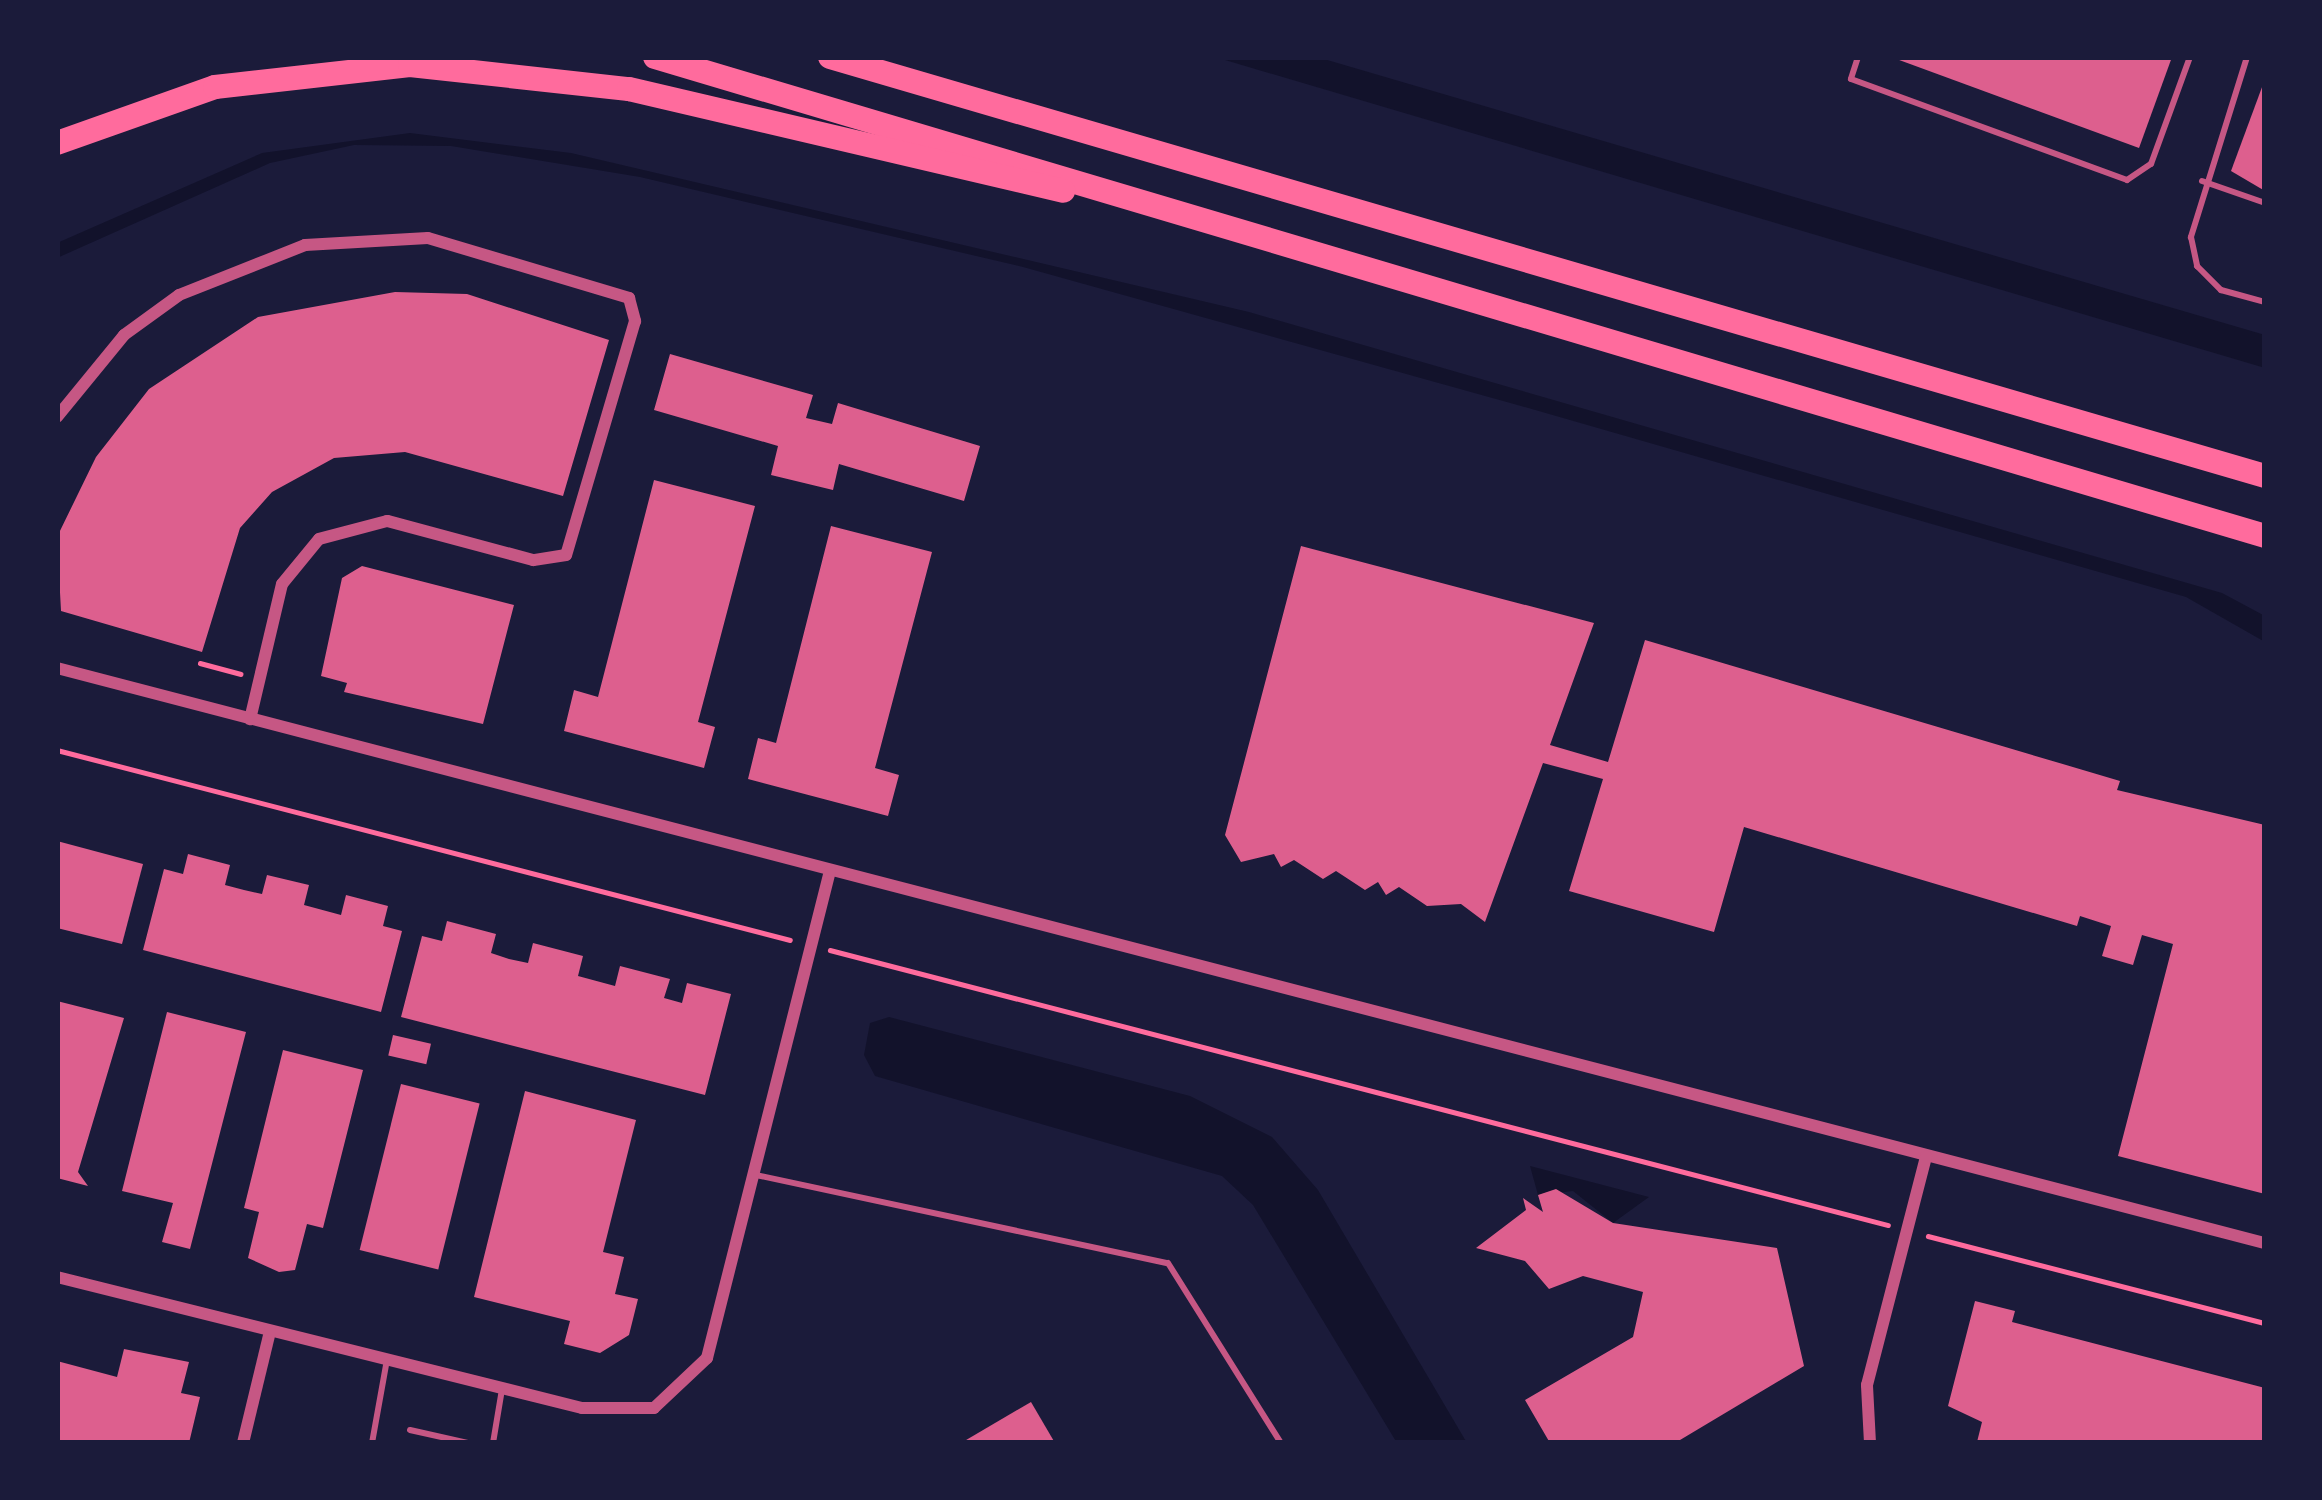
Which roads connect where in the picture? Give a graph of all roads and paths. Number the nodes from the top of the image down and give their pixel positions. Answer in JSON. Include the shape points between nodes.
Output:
{"nodes":[{"id":1,"x":655,"y":57,"type":"edge"},
{"id":2,"x":830,"y":57,"type":"edge"},
{"id":3,"x":866,"y":57,"type":"edge"},
{"id":4,"x":1858,"y":57,"type":"edge"},
{"id":5,"x":2190,"y":57,"type":"edge"},
{"id":6,"x":2247,"y":57,"type":"edge"},
{"id":7,"x":1013,"y":111,"type":"junction"},
{"id":8,"x":57,"y":142,"type":"edge"},
{"id":9,"x":2202,"y":181,"type":"junction"},
{"id":10,"x":2265,"y":203,"type":"edge"},
{"id":11,"x":1178,"y":211,"type":"junction"},
{"id":12,"x":2265,"y":302,"type":"edge"},
{"id":13,"x":57,"y":417,"type":"edge"},
{"id":14,"x":2265,"y":476,"type":"edge"},
{"id":15,"x":2265,"y":536,"type":"edge"},
{"id":16,"x":200,"y":663,"type":"dead end"},
{"id":17,"x":57,"y":668,"type":"edge"},
{"id":18,"x":260,"y":678,"type":"junction"},
{"id":19,"x":250,"y":719,"type":"junction"},
{"id":20,"x":57,"y":750,"type":"edge"},
{"id":21,"x":830,"y":871,"type":"junction"},
{"id":22,"x":811,"y":945,"type":"junction"},
{"id":23,"x":1926,"y":1157,"type":"junction"},
{"id":24,"x":753,"y":1174,"type":"junction"},
{"id":25,"x":1908,"y":1231,"type":"junction"},
{"id":26,"x":2265,"y":1244,"type":"edge"},
{"id":27,"x":57,"y":1277,"type":"edge"},
{"id":28,"x":2265,"y":1323,"type":"edge"},
{"id":29,"x":270,"y":1331,"type":"junction"},
{"id":30,"x":387,"y":1360,"type":"junction"},
{"id":31,"x":502,"y":1389,"type":"junction"},
{"id":32,"x":410,"y":1430,"type":"dead end"},
{"id":33,"x":244,"y":1443,"type":"edge"},
{"id":34,"x":372,"y":1443,"type":"edge"},
{"id":35,"x":468,"y":1443,"type":"edge"},
{"id":36,"x":493,"y":1443,"type":"edge"},
{"id":37,"x":1281,"y":1443,"type":"edge"},
{"id":38,"x":1870,"y":1443,"type":"edge"}],
"edges":[{"from":1,"to":11,"type":"highway"},
{"from":2,"to":7,"type":"highway"},
{"from":3,"to":7,"type":"highway"},
{"from":4,"to":5,"type":"lane","via":[[1851,79],[2127,180],[2151,164]]},
{"from":6,"to":9,"type":"lane"},
{"from":7,"to":14,"type":"highway"},
{"from":8,"to":11,"type":"highway","via":[[215,87],[310,70],[531,72],[922,166]]},
{"from":9,"to":10,"type":"lane"},
{"from":9,"to":12,"type":"lane","via":[[2197,266],[2221,290]]},
{"from":11,"to":15,"type":"highway"},
{"from":13,"to":18,"type":"street","via":[[124,335],[179,295],[305,245],[428,238],[629,298],[635,321],[566,555],[533,560],[388,521],[342,527],[290,569]]},
{"from":16,"to":18,"type":"path"},
{"from":17,"to":19,"type":"street"},
{"from":18,"to":19,"type":"street"},
{"from":19,"to":21,"type":"street"},
{"from":20,"to":22,"type":"path"},
{"from":21,"to":22,"type":"street"},
{"from":21,"to":23,"type":"street"},
{"from":22,"to":24,"type":"street"},
{"from":22,"to":25,"type":"path"},
{"from":23,"to":25,"type":"street"},
{"from":23,"to":26,"type":"street"},
{"from":24,"to":31,"type":"street","via":[[707,1358],[685,1388],[619,1414]]},
{"from":24,"to":37,"type":"lane","via":[[1168,1263]]},
{"from":25,"to":28,"type":"path"},
{"from":25,"to":38,"type":"street","via":[[1867,1385]]},
{"from":27,"to":29,"type":"street"},
{"from":29,"to":30,"type":"street"},
{"from":29,"to":33,"type":"street"},
{"from":30,"to":31,"type":"street"},
{"from":30,"to":34,"type":"lane"},
{"from":31,"to":36,"type":"lane"},
{"from":32,"to":35,"type":"lane"}]}
